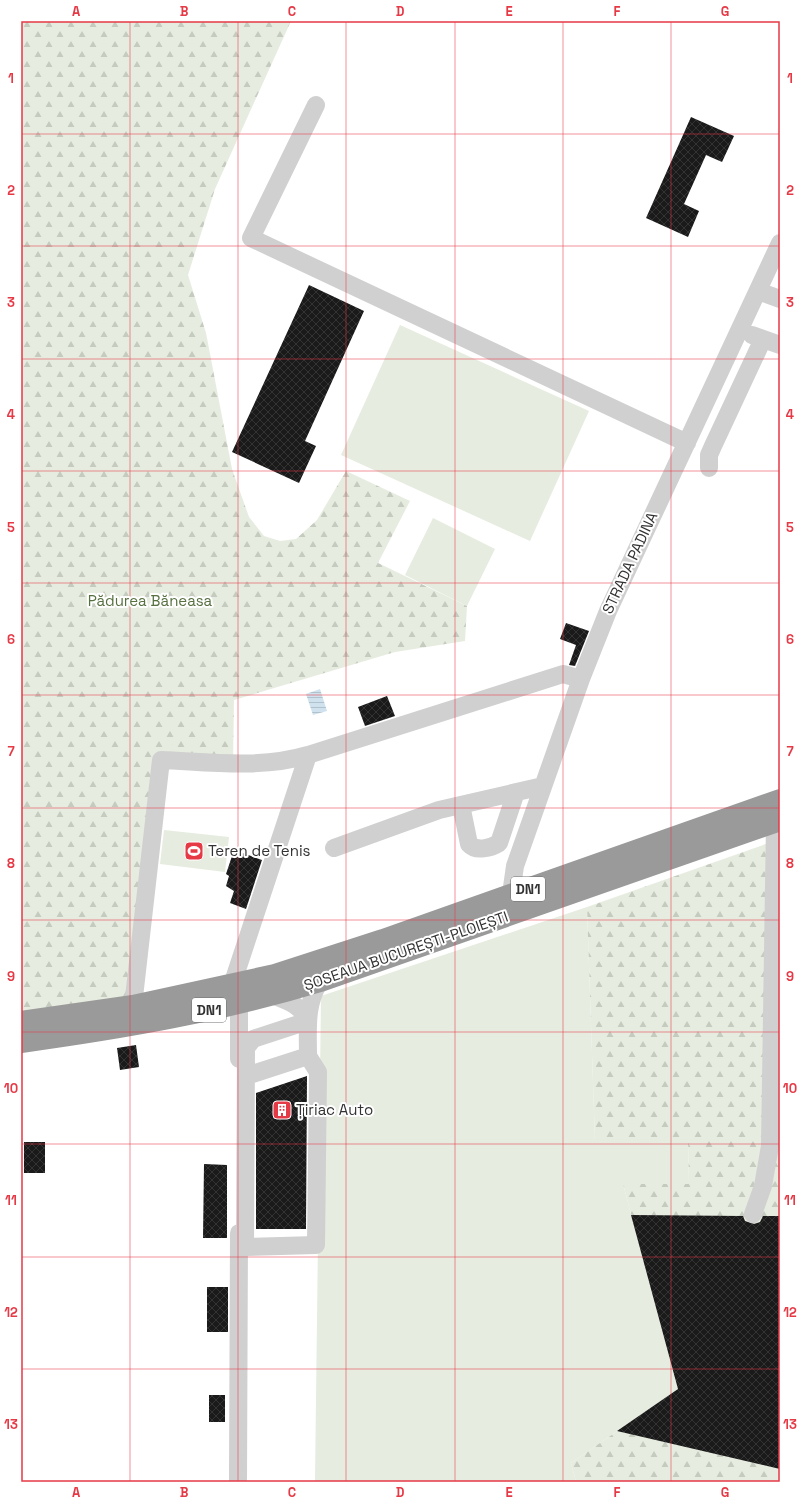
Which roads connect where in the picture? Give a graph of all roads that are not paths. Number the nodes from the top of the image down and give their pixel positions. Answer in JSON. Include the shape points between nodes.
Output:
{"nodes":[{"id":1,"x":316,"y":105,"type":"dead end"},
{"id":2,"x":780,"y":243,"type":"edge"},
{"id":3,"x":758,"y":291,"type":"junction"},
{"id":4,"x":780,"y":300,"type":"edge"},
{"id":5,"x":740,"y":330,"type":"junction"},
{"id":6,"x":763,"y":339,"type":"junction"},
{"id":7,"x":780,"y":345,"type":"edge"},
{"id":8,"x":686,"y":443,"type":"junction"},
{"id":9,"x":709,"y":468,"type":"dead end"},
{"id":10,"x":581,"y":679,"type":"junction"},
{"id":11,"x":308,"y":755,"type":"junction"},
{"id":12,"x":543,"y":786,"type":"junction"},
{"id":13,"x":516,"y":792,"type":"junction"},
{"id":14,"x":780,"y":800,"type":"edge"},
{"id":15,"x":461,"y":805,"type":"junction"},
{"id":16,"x":778,"y":821,"type":"edge"},
{"id":17,"x":334,"y":848,"type":"dead end"},
{"id":18,"x":511,"y":894,"type":"junction"},
{"id":19,"x":320,"y":981,"type":"junction"},
{"id":20,"x":236,"y":995,"type":"junction"},
{"id":21,"x":272,"y":995,"type":"junction"},
{"id":22,"x":134,"y":1006,"type":"junction"},
{"id":23,"x":308,"y":1021,"type":"junction"},
{"id":24,"x":21,"y":1022,"type":"edge"},
{"id":25,"x":21,"y":1042,"type":"edge"},
{"id":26,"x":308,"y":1056,"type":"junction"},
{"id":27,"x":246,"y":1076,"type":"junction"},
{"id":28,"x":753,"y":1214,"type":"dead end"},
{"id":29,"x":238,"y":1482,"type":"edge"}],
"edges":[{"from":1,"to":8,"type":"street","via":[[252,238]]},
{"from":2,"to":3,"type":"street","name":"STRADA PADINA"},
{"from":3,"to":4,"type":"street"},
{"from":3,"to":5,"type":"street","name":"STRADA PADINA"},
{"from":5,"to":6,"type":"street"},
{"from":5,"to":8,"type":"street","name":"STRADA PADINA"},
{"from":6,"to":7,"type":"street"},
{"from":6,"to":9,"type":"street","via":[[709,455]]},
{"from":8,"to":10,"type":"street","name":"STRADA PADINA","via":[[608,611]]},
{"from":10,"to":11,"type":"street","via":[[563,674]]},
{"from":10,"to":12,"type":"street","name":"STRADA PADINA"},
{"from":11,"to":20,"type":"street"},
{"from":11,"to":22,"type":"street","via":[[286,762],[233,764],[161,760]]},
{"from":12,"to":13,"type":"street"},
{"from":12,"to":18,"type":"street","name":"STRADA PADINA","via":[[515,866]]},
{"from":13,"to":15,"type":"street"},
{"from":13,"to":15,"type":"street","via":[[499,843],[492,848],[475,848],[469,844]]},
{"from":14,"to":18,"type":"highway","name":"ȘOSEAUA BUCUREȘTI-PLOIEȘTI","number":"DN1"},
{"from":15,"to":17,"type":"street","via":[[439,810]]},
{"from":16,"to":19,"type":"highway","name":"ȘOSEAUA BUCUREȘTI-PLOIEȘTI","number":"DN1"},
{"from":16,"to":28,"type":"street","via":[[770,1146],[765,1180]]},
{"from":18,"to":20,"type":"highway","name":"ȘOSEAUA BUCUREȘTI-PLOIEȘTI","number":"DN1","via":[[275,975]]},
{"from":19,"to":21,"type":"highway","name":"ȘOSEAUA BUCUREȘTI-PLOIEȘTI","number":"DN1"},
{"from":19,"to":23,"type":"street","via":[[313,994]]},
{"from":20,"to":21,"type":"highway","name":"ȘOSEAUA BUCUREȘTI-PLOIEȘTI","number":"DN1"},
{"from":20,"to":22,"type":"highway","name":"ȘOSEAUA BUCUREȘTI-PLOIEȘTI","number":"DN1"},
{"from":20,"to":25,"type":"highway","name":"ȘOSEAUA BUCUREȘTI-PLOIEȘTI","number":"DN1","via":[[110,1030]]},
{"from":20,"to":29,"type":"street"},
{"from":21,"to":23,"type":"street","via":[[296,1005]]},
{"from":22,"to":24,"type":"highway","name":"ȘOSEAUA BUCUREȘTI-PLOIEȘTI","number":"DN1"},
{"from":23,"to":26,"type":"street"},
{"from":23,"to":27,"type":"street","via":[[249,1042],[246,1048]]},
{"from":26,"to":27,"type":"street"},
{"from":26,"to":27,"type":"street","via":[[318,1072],[316,1245],[245,1247]]}]}
